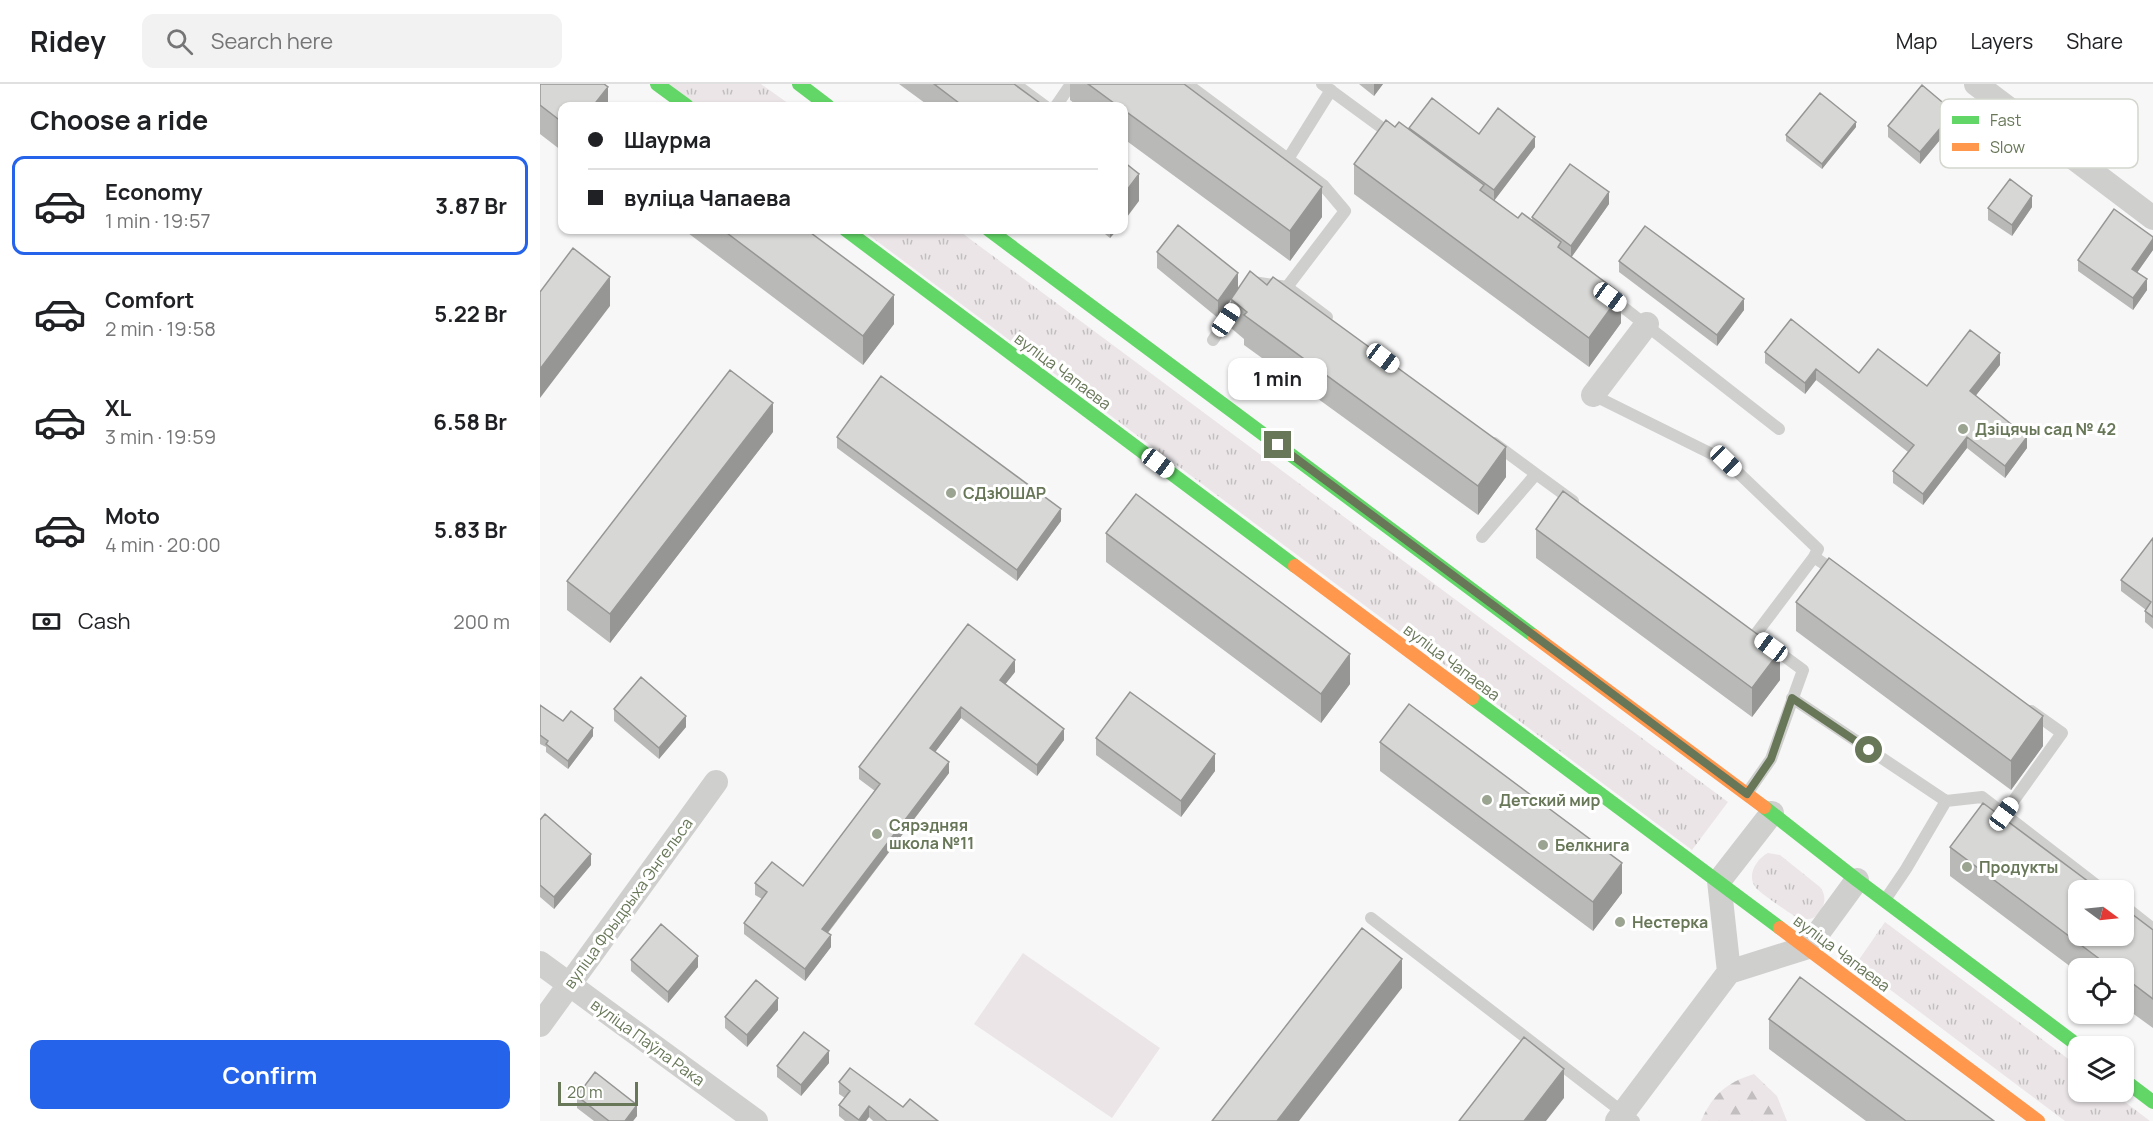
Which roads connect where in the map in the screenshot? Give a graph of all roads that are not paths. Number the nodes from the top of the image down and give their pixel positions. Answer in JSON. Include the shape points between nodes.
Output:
{"nodes":[{"id":1,"x":657,"y":84,"type":"edge"},
{"id":2,"x":799,"y":84,"type":"edge"},
{"id":3,"x":1015,"y":84,"type":"edge"},
{"id":4,"x":1071,"y":84,"type":"edge"},
{"id":5,"x":1187,"y":84,"type":"edge"},
{"id":6,"x":1976,"y":84,"type":"edge"},
{"id":7,"x":1327,"y":87,"type":"edge"},
{"id":8,"x":1996,"y":99,"type":"edge"},
{"id":9,"x":682,"y":102,"type":"edge"},
{"id":10,"x":823,"y":102,"type":"edge"},
{"id":11,"x":1040,"y":102,"type":"edge"},
{"id":12,"x":1059,"y":102,"type":"edge"},
{"id":13,"x":1407,"y":147,"type":"edge"},
{"id":14,"x":1288,"y":159,"type":"junction"},
{"id":15,"x":2086,"y":168,"type":"edge"},
{"id":16,"x":2153,"y":219,"type":"edge"},
{"id":17,"x":851,"y":234,"type":"edge"},
{"id":18,"x":994,"y":234,"type":"edge"},
{"id":19,"x":1287,"y":286,"type":"junction"},
{"id":20,"x":1599,"y":289,"type":"edge"},
{"id":21,"x":1335,"y":322,"type":"edge"},
{"id":22,"x":1647,"y":324,"type":"junction"},
{"id":23,"x":1213,"y":340,"type":"dead end"},
{"id":24,"x":1593,"y":396,"type":"joint"},
{"id":25,"x":1779,"y":429,"type":"dead end"},
{"id":26,"x":1488,"y":438,"type":"edge"},
{"id":27,"x":1536,"y":474,"type":"junction"},
{"id":28,"x":1583,"y":509,"type":"edge"},
{"id":29,"x":1482,"y":537,"type":"dead end"},
{"id":30,"x":1814,"y":557,"type":"junction"},
{"id":31,"x":1843,"y":578,"type":"edge"},
{"id":32,"x":1792,"y":698,"type":"junction"},
{"id":33,"x":2017,"y":701,"type":"edge"},
{"id":34,"x":716,"y":782,"type":"dead end"},
{"id":35,"x":1747,"y":794,"type":"junction"},
{"id":36,"x":1946,"y":801,"type":"junction"},
{"id":37,"x":1772,"y":813,"type":"junction"},
{"id":38,"x":2004,"y":814,"type":"junction"},
{"id":39,"x":1857,"y":880,"type":"junction"},
{"id":40,"x":2090,"y":880,"type":"edge"},
{"id":41,"x":1719,"y":881,"type":"junction"},
{"id":42,"x":1885,"y":901,"type":"junction"},
{"id":43,"x":2134,"y":914,"type":"edge"},
{"id":44,"x":1371,"y":918,"type":"dead end"},
{"id":45,"x":2153,"y":929,"type":"edge"},
{"id":46,"x":1808,"y":947,"type":"junction"},
{"id":47,"x":540,"y":963,"type":"edge"},
{"id":48,"x":1729,"y":972,"type":"junction"},
{"id":49,"x":570,"y":985,"type":"junction"},
{"id":50,"x":540,"y":1025,"type":"edge"},
{"id":51,"x":2068,"y":1038,"type":"edge"},
{"id":52,"x":2134,"y":1088,"type":"edge"},
{"id":53,"x":2153,"y":1102,"type":"edge"},
{"id":54,"x":1625,"y":1118,"type":"edge"},
{"id":55,"x":756,"y":1121,"type":"edge"},
{"id":56,"x":2038,"y":1121,"type":"edge"}],
"edges":[{"from":1,"to":9,"type":"main road"},
{"from":2,"to":10,"type":"main road"},
{"from":3,"to":11,"type":"lane"},
{"from":4,"to":12,"type":"lane"},
{"from":5,"to":14,"type":"lane"},
{"from":6,"to":8,"type":"street"},
{"from":7,"to":13,"type":"lane"},
{"from":7,"to":14,"type":"lane"},
{"from":14,"to":19,"type":"lane","via":[[1323,185],[1345,211]]},
{"from":15,"to":16,"type":"street"},
{"from":17,"to":41,"type":"main road","name":"вуліца Чапаева"},
{"from":18,"to":35,"type":"main road"},
{"from":19,"to":21,"type":"lane"},
{"from":19,"to":23,"type":"lane","via":[[1253,282]]},
{"from":20,"to":22,"type":"lane"},
{"from":22,"to":24,"type":"street"},
{"from":22,"to":25,"type":"lane"},
{"from":24,"to":30,"type":"lane","via":[[1726,461],[1818,549]]},
{"from":26,"to":27,"type":"lane"},
{"from":27,"to":28,"type":"lane"},
{"from":27,"to":29,"type":"lane"},
{"from":30,"to":31,"type":"lane"},
{"from":30,"to":32,"type":"lane","via":[[1750,632],[1803,670]]},
{"from":32,"to":35,"type":"lane","via":[[1771,759]]},
{"from":32,"to":36,"type":"lane"},
{"from":33,"to":38,"type":"lane","via":[[2062,733]]},
{"from":34,"to":49,"type":"street","name":"вуліца Фрыдрыха Энгельса"},
{"from":35,"to":37,"type":"main road"},
{"from":36,"to":38,"type":"lane","via":[[1982,797]]},
{"from":36,"to":42,"type":"lane"},
{"from":37,"to":39,"type":"main road"},
{"from":37,"to":41,"type":"street"},
{"from":38,"to":40,"type":"lane"},
{"from":39,"to":42,"type":"main road"},
{"from":39,"to":46,"type":"street"},
{"from":41,"to":46,"type":"main road","name":"вуліца Чапаева"},
{"from":41,"to":48,"type":"street"},
{"from":42,"to":51,"type":"main road"},
{"from":43,"to":45,"type":"lane"},
{"from":44,"to":54,"type":"lane"},
{"from":46,"to":48,"type":"street"},
{"from":46,"to":56,"type":"main road","name":"вуліца Чапаева"},
{"from":47,"to":49,"type":"street","name":"вуліца Паўла Рака"},
{"from":48,"to":54,"type":"street"},
{"from":49,"to":50,"type":"street","name":"вуліца Фрыдрыха Энгельса"},
{"from":49,"to":55,"type":"street","name":"вуліца Паўла Рака"},
{"from":52,"to":53,"type":"main road"}]}
